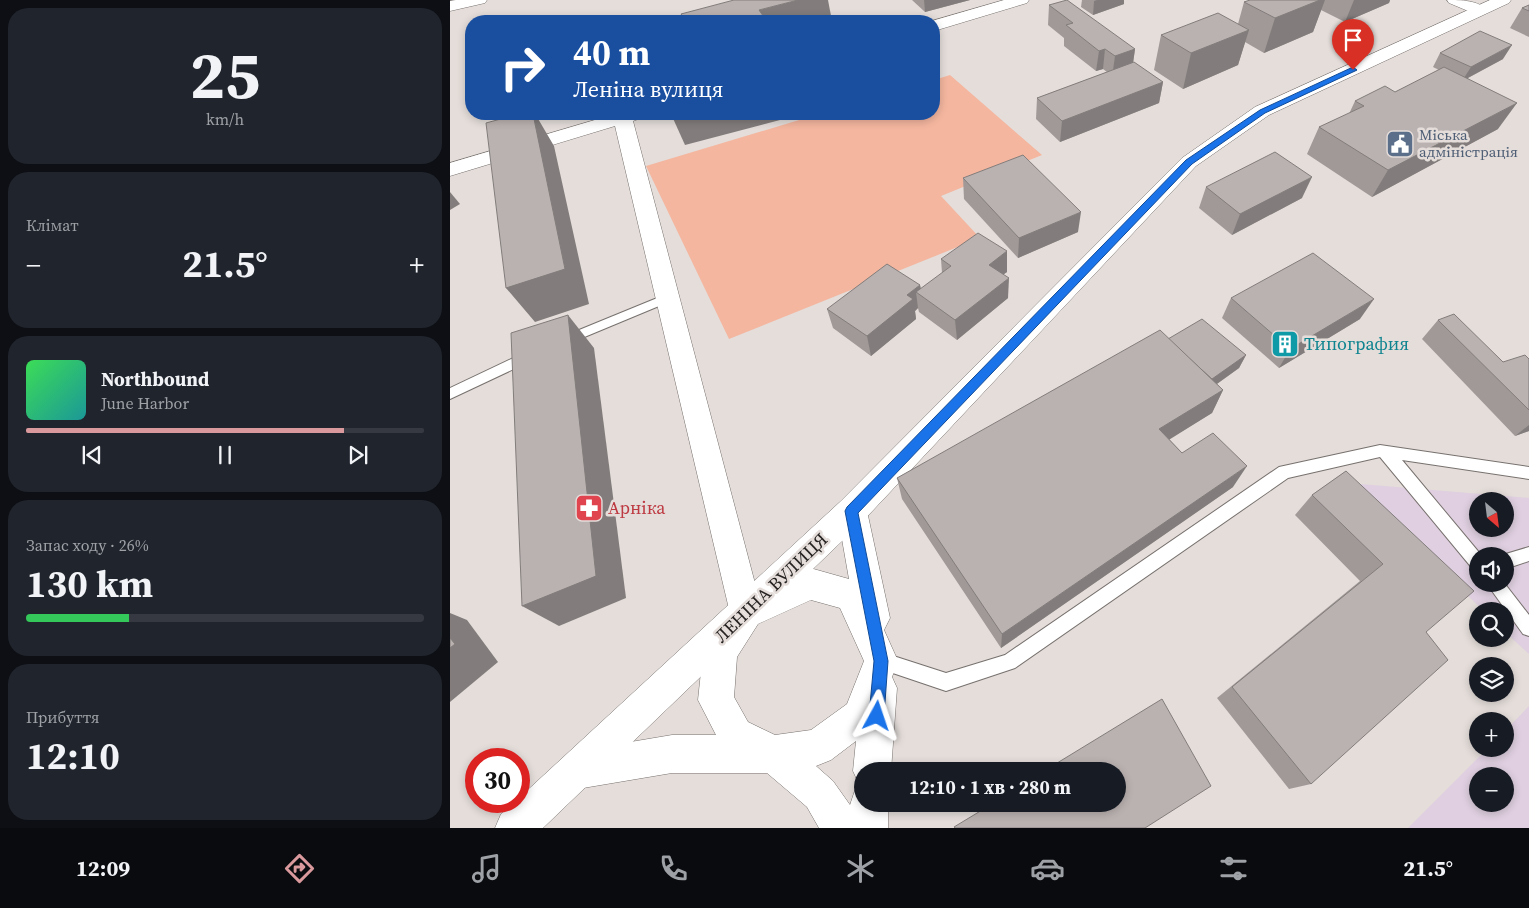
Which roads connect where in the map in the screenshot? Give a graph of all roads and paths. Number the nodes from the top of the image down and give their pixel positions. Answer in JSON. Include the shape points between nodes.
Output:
{"nodes":[{"id":1,"x":479,"y":0,"type":"edge"},
{"id":2,"x":1021,"y":0,"type":"edge"},
{"id":3,"x":1455,"y":0,"type":"edge"},
{"id":4,"x":1492,"y":5,"type":"edge"},
{"id":5,"x":450,"y":6,"type":"edge"},
{"id":6,"x":940,"y":24,"type":"edge"},
{"id":7,"x":615,"y":120,"type":"edge"},
{"id":8,"x":629,"y":120,"type":"edge"},
{"id":9,"x":450,"y":170,"type":"edge"},
{"id":10,"x":667,"y":298,"type":"junction"},
{"id":11,"x":450,"y":394,"type":"edge"},
{"id":12,"x":1386,"y":452,"type":"junction"},
{"id":13,"x":1529,"y":473,"type":"edge"},
{"id":14,"x":852,"y":511,"type":"junction"},
{"id":15,"x":1469,"y":552,"type":"edge"},
{"id":16,"x":1529,"y":554,"type":"edge"},
{"id":17,"x":1514,"y":558,"type":"edge"},
{"id":18,"x":1501,"y":592,"type":"edge"},
{"id":19,"x":746,"y":612,"type":"junction"},
{"id":20,"x":1529,"y":628,"type":"edge"},
{"id":21,"x":881,"y":661,"type":"junction"},
{"id":22,"x":774,"y":754,"type":"junction"},
{"id":23,"x":873,"y":762,"type":"edge"},
{"id":24,"x":577,"y":770,"type":"junction"},
{"id":25,"x":869,"y":812,"type":"edge"},
{"id":26,"x":516,"y":828,"type":"edge"},
{"id":27,"x":842,"y":828,"type":"edge"},
{"id":28,"x":868,"y":828,"type":"edge"}],
"edges":[{"from":1,"to":5,"type":"street"},
{"from":2,"to":6,"type":"street"},
{"from":3,"to":4,"type":"street"},
{"from":4,"to":14,"type":"street","name":"ЛЕНІНА ВУЛИЦЯ","via":[[1262,111],[1189,162]]},
{"from":7,"to":9,"type":"street"},
{"from":8,"to":10,"type":"street"},
{"from":10,"to":11,"type":"lane","via":[[547,348]]},
{"from":10,"to":19,"type":"street"},
{"from":12,"to":13,"type":"lane"},
{"from":12,"to":15,"type":"lane"},
{"from":12,"to":21,"type":"lane","via":[[1284,472],[1009,662],[946,682]]},
{"from":14,"to":19,"type":"street","name":"ЛЕНІНА ВУЛИЦЯ"},
{"from":14,"to":21,"type":"street"},
{"from":16,"to":17,"type":"lane"},
{"from":18,"to":20,"type":"lane"},
{"from":19,"to":21,"type":"street","via":[[810,584],[851,595]]},
{"from":19,"to":22,"type":"street","via":[[720,654],[716,700],[735,735]]},
{"from":19,"to":24,"type":"street","name":"ЛЕНІНА ВУЛИЦЯ"},
{"from":21,"to":22,"type":"street","via":[[860,716],[818,748]]},
{"from":21,"to":23,"type":"street"},
{"from":22,"to":24,"type":"street","via":[[672,754]]},
{"from":22,"to":27,"type":"street","via":[[820,794]]},
{"from":24,"to":26,"type":"street","name":"ЛЕНІНА ВУЛИЦЯ"},
{"from":25,"to":28,"type":"street"}]}
